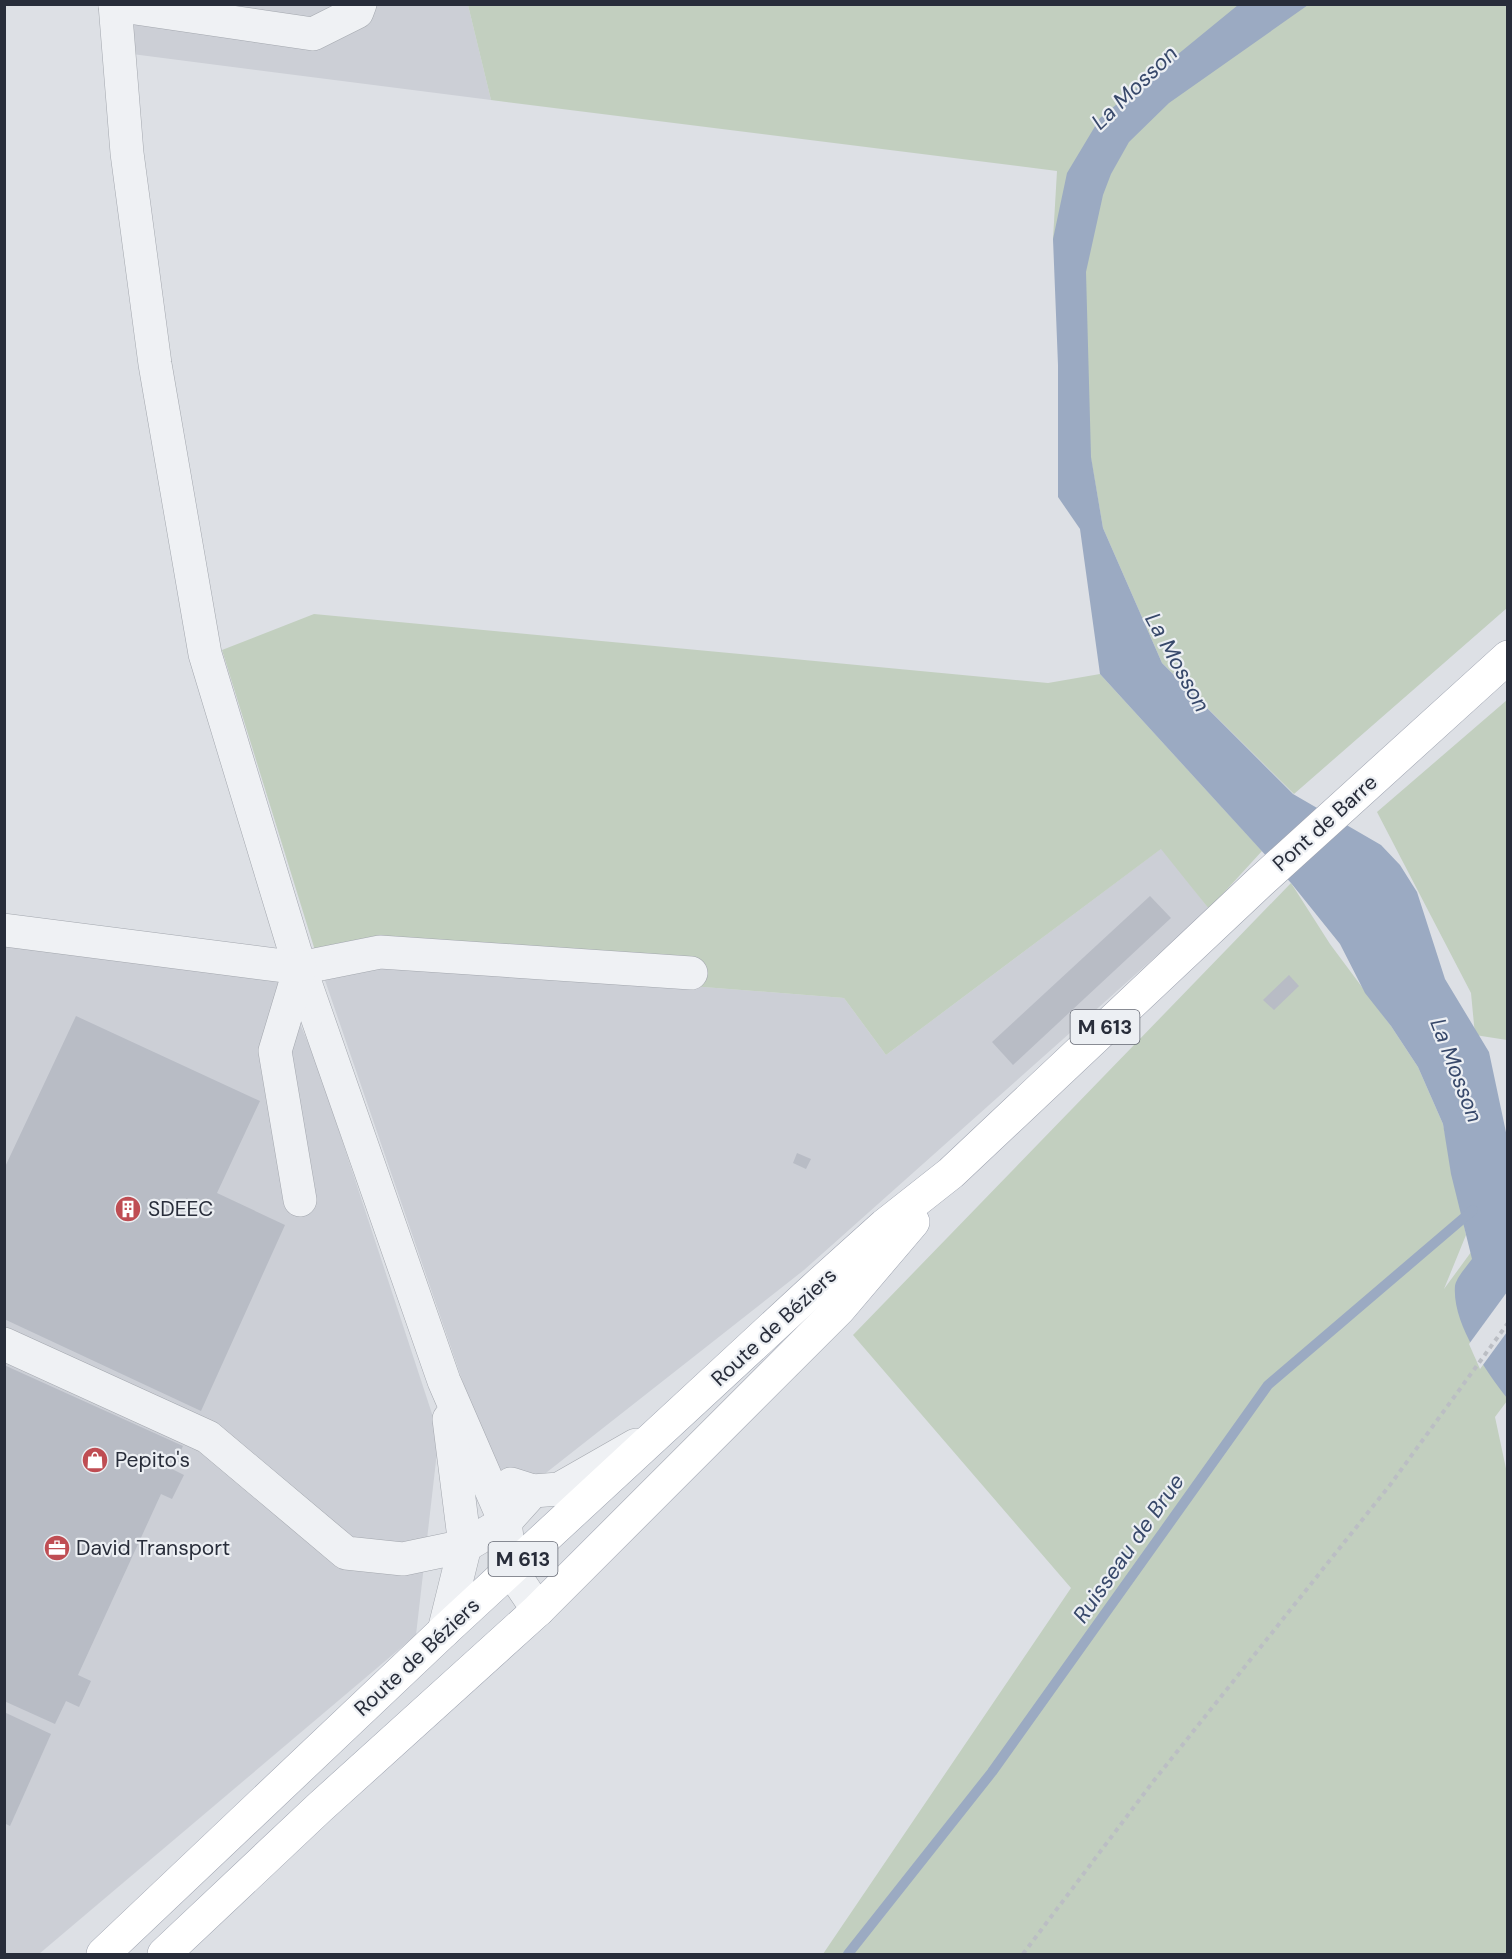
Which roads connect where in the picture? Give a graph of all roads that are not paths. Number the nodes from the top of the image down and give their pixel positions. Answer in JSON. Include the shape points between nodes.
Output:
{"nodes":[{"id":1,"x":360,"y":4,"type":"edge"},
{"id":2,"x":115,"y":5,"type":"edge"},
{"id":3,"x":1508,"y":657,"type":"edge"},
{"id":4,"x":1260,"y":882,"type":"joint"},
{"id":5,"x":4,"y":930,"type":"edge"},
{"id":6,"x":300,"y":968,"type":"junction"},
{"id":7,"x":691,"y":974,"type":"dead end"},
{"id":8,"x":951,"y":1173,"type":"junction"},
{"id":9,"x":300,"y":1200,"type":"dead end"},
{"id":10,"x":4,"y":1344,"type":"edge"},
{"id":11,"x":444,"y":1381,"type":"junction"},
{"id":12,"x":666,"y":1427,"type":"junction"},
{"id":13,"x":533,"y":1491,"type":"junction"},
{"id":14,"x":505,"y":1522,"type":"junction"},
{"id":15,"x":465,"y":1546,"type":"junction"},
{"id":16,"x":511,"y":1570,"type":"junction"},
{"id":17,"x":538,"y":1610,"type":"junction"},
{"id":18,"x":444,"y":1631,"type":"junction"},
{"id":19,"x":103,"y":1954,"type":"edge"},
{"id":20,"x":164,"y":1954,"type":"edge"}],
"edges":[{"from":1,"to":2,"type":"street","via":[[357,12],[313,34]]},
{"from":2,"to":6,"type":"street","via":[[127,153],[153,352],[205,654]]},
{"from":3,"to":4,"type":"main road","name":"Pont de Barre","number":"M 613"},
{"from":4,"to":8,"type":"main road","name":"Route de Béziers","number":"M 613"},
{"from":5,"to":6,"type":"street"},
{"from":6,"to":7,"type":"street","via":[[380,952]]},
{"from":6,"to":9,"type":"street","via":[[275,1051]]},
{"from":6,"to":11,"type":"street"},
{"from":8,"to":12,"type":"main road","name":"Route de Béziers","number":"M 613","via":[[885,1225]]},
{"from":8,"to":17,"type":"main road","name":"Route de Béziers","number":"M 613","via":[[839,1309]]},
{"from":10,"to":15,"type":"street","via":[[208,1437],[346,1553],[403,1559]]},
{"from":11,"to":13,"type":"street","via":[[502,1481]]},
{"from":11,"to":14,"type":"street"},
{"from":11,"to":15,"type":"street"},
{"from":12,"to":13,"type":"street","via":[[559,1489]]},
{"from":12,"to":16,"type":"main road","name":"Route de Béziers","number":"M 613"},
{"from":13,"to":14,"type":"street"},
{"from":14,"to":15,"type":"street"},
{"from":14,"to":16,"type":"street"},
{"from":15,"to":16,"type":"street"},
{"from":15,"to":18,"type":"street"},
{"from":16,"to":17,"type":"street"},
{"from":16,"to":18,"type":"main road","name":"Route de Béziers","number":"M 613"},
{"from":17,"to":20,"type":"main road","name":"Route de Béziers","number":"M 613"},
{"from":18,"to":19,"type":"main road","name":"Route de Béziers","number":"M 613"}]}
